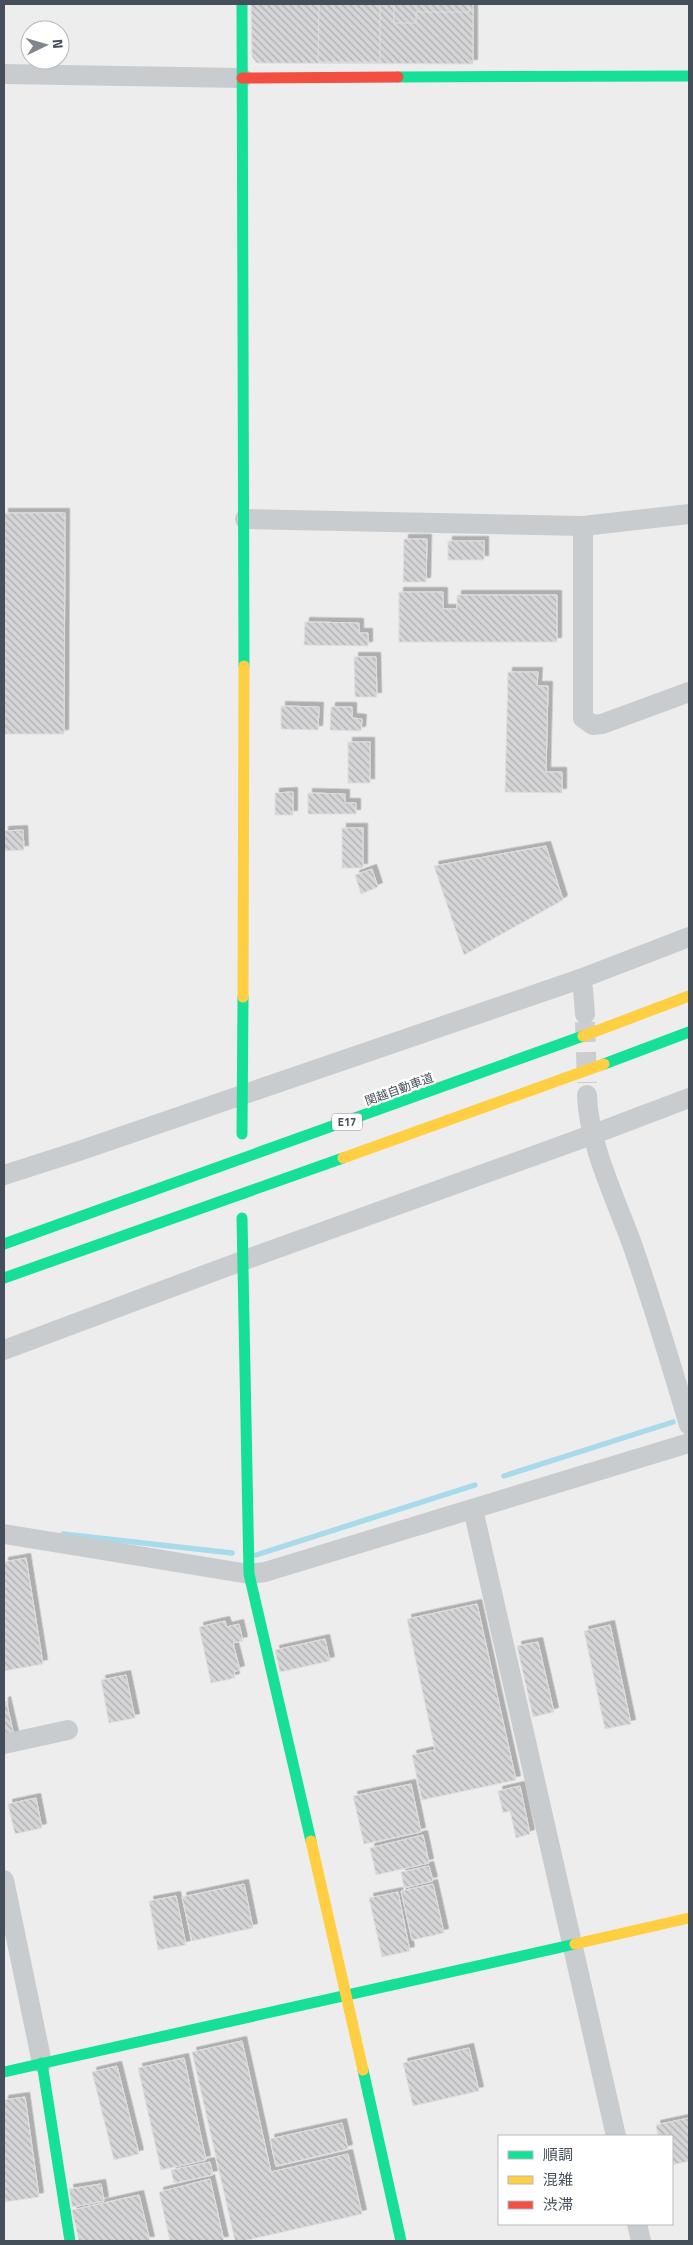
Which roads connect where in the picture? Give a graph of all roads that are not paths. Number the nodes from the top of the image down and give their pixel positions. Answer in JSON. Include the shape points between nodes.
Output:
{"nodes":[{"id":1,"x":242,"y":4,"type":"edge"},
{"id":2,"x":4,"y":74,"type":"edge"},
{"id":3,"x":689,"y":76,"type":"edge"},
{"id":4,"x":242,"y":78,"type":"junction"},
{"id":5,"x":689,"y":514,"type":"edge"},
{"id":6,"x":246,"y":519,"type":"junction"},
{"id":7,"x":584,"y":526,"type":"junction"},
{"id":8,"x":689,"y":692,"type":"edge"},
{"id":9,"x":689,"y":937,"type":"edge"},
{"id":10,"x":580,"y":979,"type":"junction"},
{"id":11,"x":689,"y":996,"type":"edge"},
{"id":12,"x":584,"y":1014,"type":"tunnel mouth"},
{"id":13,"x":689,"y":1032,"type":"edge"},
{"id":14,"x":587,"y":1095,"type":"tunnel mouth"},
{"id":15,"x":242,"y":1096,"type":"junction"},
{"id":16,"x":689,"y":1098,"type":"edge"},
{"id":17,"x":242,"y":1134,"type":"dead end"},
{"id":18,"x":594,"y":1134,"type":"junction"},
{"id":19,"x":4,"y":1175,"type":"edge"},
{"id":20,"x":242,"y":1218,"type":"dead end"},
{"id":21,"x":4,"y":1244,"type":"edge"},
{"id":22,"x":242,"y":1261,"type":"junction"},
{"id":23,"x":4,"y":1278,"type":"edge"},
{"id":24,"x":4,"y":1350,"type":"edge"},
{"id":25,"x":689,"y":1425,"type":"edge"},
{"id":26,"x":689,"y":1443,"type":"edge"},
{"id":27,"x":473,"y":1509,"type":"junction"},
{"id":28,"x":4,"y":1534,"type":"edge"},
{"id":29,"x":249,"y":1574,"type":"junction"},
{"id":30,"x":68,"y":1730,"type":"dead end"},
{"id":31,"x":4,"y":1744,"type":"edge"},
{"id":32,"x":4,"y":1880,"type":"edge"},
{"id":33,"x":689,"y":1918,"type":"edge"},
{"id":34,"x":572,"y":1945,"type":"junction"},
{"id":35,"x":347,"y":1995,"type":"junction"},
{"id":36,"x":42,"y":2063,"type":"junction"},
{"id":37,"x":4,"y":2072,"type":"edge"},
{"id":38,"x":616,"y":2135,"type":"edge"},
{"id":39,"x":637,"y":2225,"type":"edge"},
{"id":40,"x":70,"y":2241,"type":"edge"},
{"id":41,"x":401,"y":2241,"type":"edge"},
{"id":42,"x":641,"y":2241,"type":"edge"}],
"edges":[{"from":1,"to":4,"type":"main road"},
{"from":2,"to":4,"type":"street"},
{"from":3,"to":4,"type":"main road"},
{"from":4,"to":6,"type":"main road"},
{"from":5,"to":7,"type":"street"},
{"from":6,"to":7,"type":"street"},
{"from":6,"to":15,"type":"main road"},
{"from":7,"to":8,"type":"street","via":[[583,718],[593,725],[602,724]]},
{"from":9,"to":10,"type":"street"},
{"from":10,"to":12,"type":"street"},
{"from":10,"to":15,"type":"street"},
{"from":11,"to":21,"type":"main road","name":"関越自動車道","number":"E17","via":[[527,1058]]},
{"from":13,"to":23,"type":"main road"},
{"from":14,"to":18,"type":"street"},
{"from":15,"to":17,"type":"main road"},
{"from":15,"to":19,"type":"street"},
{"from":16,"to":18,"type":"street"},
{"from":18,"to":22,"type":"street"},
{"from":18,"to":25,"type":"street"},
{"from":20,"to":22,"type":"main road"},
{"from":22,"to":24,"type":"street"},
{"from":22,"to":29,"type":"main road"},
{"from":26,"to":27,"type":"street"},
{"from":27,"to":29,"type":"street","via":[[265,1572]]},
{"from":27,"to":34,"type":"street"},
{"from":28,"to":29,"type":"street"},
{"from":29,"to":35,"type":"main road"},
{"from":30,"to":31,"type":"street"},
{"from":32,"to":36,"type":"street"},
{"from":33,"to":34,"type":"main road"},
{"from":34,"to":35,"type":"main road"},
{"from":34,"to":38,"type":"street"},
{"from":35,"to":36,"type":"main road"},
{"from":35,"to":41,"type":"main road"},
{"from":36,"to":37,"type":"main road"},
{"from":36,"to":40,"type":"main road"},
{"from":39,"to":42,"type":"street"}]}
